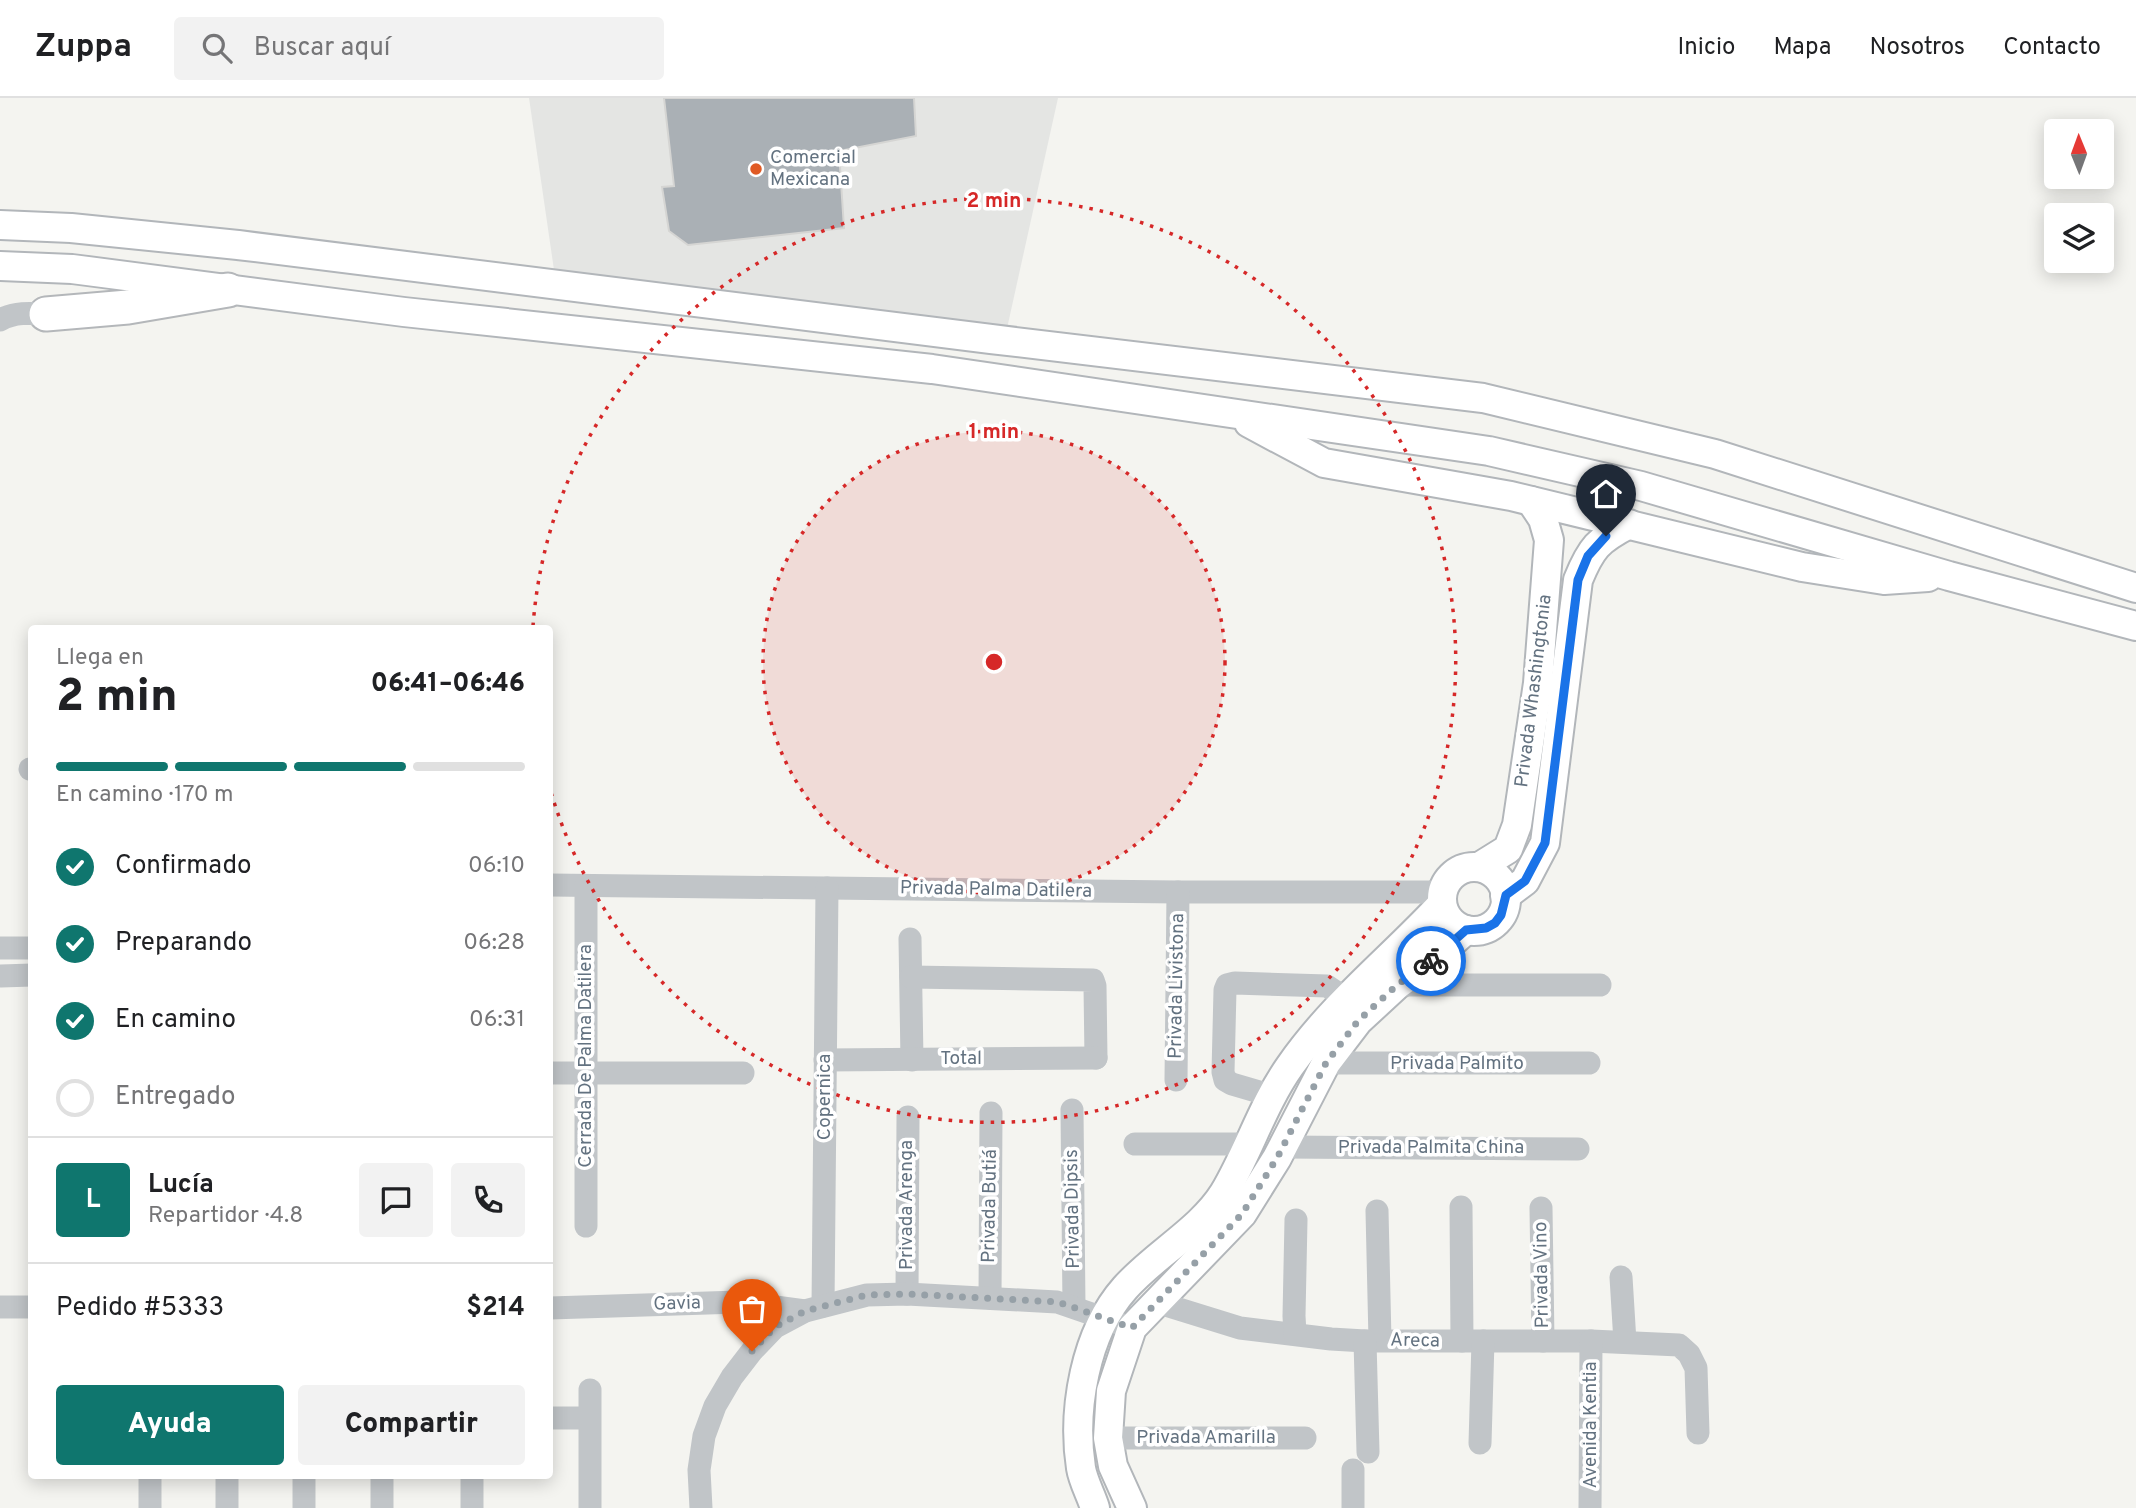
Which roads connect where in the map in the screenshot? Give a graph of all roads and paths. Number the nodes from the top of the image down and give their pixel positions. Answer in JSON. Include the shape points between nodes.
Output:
{"nodes":[{"id":1,"x":0,"y":225,"type":"edge"},
{"id":2,"x":0,"y":267,"type":"edge"},
{"id":3,"x":229,"y":290,"type":"junction"},
{"id":4,"x":46,"y":314,"type":"joint"},
{"id":5,"x":0,"y":320,"type":"edge"},
{"id":6,"x":1231,"y":414,"type":"junction"},
{"id":7,"x":1531,"y":501,"type":"junction"},
{"id":8,"x":1629,"y":524,"type":"junction"},
{"id":9,"x":1949,"y":576,"type":"junction"},
{"id":10,"x":2136,"y":588,"type":"edge"},
{"id":11,"x":2136,"y":626,"type":"edge"},
{"id":12,"x":1479,"y":867,"type":"junction"},
{"id":13,"x":553,"y":885,"type":"edge"},
{"id":14,"x":586,"y":886,"type":"junction"},
{"id":15,"x":827,"y":888,"type":"junction"},
{"id":16,"x":1178,"y":892,"type":"junction"},
{"id":17,"x":1506,"y":895,"type":"junction"},
{"id":18,"x":1442,"y":898,"type":"junction"},
{"id":19,"x":1466,"y":930,"type":"junction"},
{"id":20,"x":910,"y":939,"type":"dead end"},
{"id":21,"x":28,"y":947,"type":"edge"},
{"id":22,"x":0,"y":948,"type":"edge"},
{"id":23,"x":28,"y":975,"type":"edge"},
{"id":24,"x":1,"y":976,"type":"edge"},
{"id":25,"x":911,"y":977,"type":"junction"},
{"id":26,"x":1397,"y":985,"type":"junction"},
{"id":27,"x":1600,"y":985,"type":"dead end"},
{"id":28,"x":1345,"y":998,"type":"junction"},
{"id":29,"x":912,"y":1059,"type":"junction"},
{"id":30,"x":825,"y":1060,"type":"junction"},
{"id":31,"x":1326,"y":1063,"type":"junction"},
{"id":32,"x":1589,"y":1063,"type":"dead end"},
{"id":33,"x":553,"y":1073,"type":"edge"},
{"id":34,"x":586,"y":1073,"type":"junction"},
{"id":35,"x":743,"y":1073,"type":"dead end"},
{"id":36,"x":1176,"y":1080,"type":"dead end"},
{"id":37,"x":1273,"y":1096,"type":"junction"},
{"id":38,"x":1072,"y":1110,"type":"dead end"},
{"id":39,"x":991,"y":1113,"type":"dead end"},
{"id":40,"x":908,"y":1117,"type":"dead end"},
{"id":41,"x":1135,"y":1144,"type":"dead end"},
{"id":42,"x":1249,"y":1144,"type":"junction"},
{"id":43,"x":1283,"y":1147,"type":"junction"},
{"id":44,"x":1578,"y":1149,"type":"dead end"},
{"id":45,"x":1461,"y":1207,"type":"dead end"},
{"id":46,"x":1541,"y":1208,"type":"dead end"},
{"id":47,"x":1377,"y":1211,"type":"dead end"},
{"id":48,"x":1296,"y":1220,"type":"dead end"},
{"id":49,"x":586,"y":1226,"type":"dead end"},
{"id":50,"x":1621,"y":1277,"type":"dead end"},
{"id":51,"x":907,"y":1294,"type":"junction"},
{"id":52,"x":989,"y":1298,"type":"junction"},
{"id":53,"x":1156,"y":1302,"type":"junction"},
{"id":54,"x":0,"y":1307,"type":"edge"},
{"id":55,"x":28,"y":1307,"type":"edge"},
{"id":56,"x":1074,"y":1307,"type":"junction"},
{"id":57,"x":553,"y":1308,"type":"edge"},
{"id":58,"x":814,"y":1309,"type":"junction"},
{"id":59,"x":1104,"y":1317,"type":"junction"},
{"id":60,"x":1132,"y":1328,"type":"junction"},
{"id":61,"x":1296,"y":1335,"type":"junction"},
{"id":62,"x":1372,"y":1340,"type":"junction"},
{"id":63,"x":1472,"y":1341,"type":"junction"},
{"id":64,"x":1543,"y":1341,"type":"junction"},
{"id":65,"x":1591,"y":1341,"type":"junction"},
{"id":66,"x":1625,"y":1342,"type":"junction"},
{"id":67,"x":590,"y":1390,"type":"dead end"},
{"id":68,"x":553,"y":1418,"type":"edge"},
{"id":69,"x":589,"y":1418,"type":"junction"},
{"id":70,"x":1698,"y":1433,"type":"dead end"},
{"id":71,"x":1108,"y":1438,"type":"junction"},
{"id":72,"x":1304,"y":1438,"type":"dead end"},
{"id":73,"x":1480,"y":1443,"type":"dead end"},
{"id":74,"x":1368,"y":1452,"type":"dead end"},
{"id":75,"x":1353,"y":1470,"type":"dead end"},
{"id":76,"x":150,"y":1479,"type":"edge"},
{"id":77,"x":227,"y":1479,"type":"edge"},
{"id":78,"x":304,"y":1479,"type":"edge"},
{"id":79,"x":382,"y":1479,"type":"edge"},
{"id":80,"x":472,"y":1479,"type":"edge"},
{"id":81,"x":150,"y":1508,"type":"edge"},
{"id":82,"x":227,"y":1508,"type":"edge"},
{"id":83,"x":304,"y":1508,"type":"edge"},
{"id":84,"x":382,"y":1508,"type":"edge"},
{"id":85,"x":472,"y":1508,"type":"edge"},
{"id":86,"x":590,"y":1508,"type":"edge"},
{"id":87,"x":701,"y":1508,"type":"edge"},
{"id":88,"x":1095,"y":1508,"type":"edge"},
{"id":89,"x":1132,"y":1508,"type":"edge"},
{"id":90,"x":1353,"y":1508,"type":"edge"},
{"id":91,"x":1590,"y":1508,"type":"edge"}],
"edges":[{"from":1,"to":10,"type":"main road","via":[[252,247],[1483,398],[1715,454]]},
{"from":2,"to":3,"type":"main road","via":[[72,270]]},
{"from":3,"to":4,"type":"highway","via":[[128,307]]},
{"from":3,"to":6,"type":"main road","via":[[932,369]]},
{"from":4,"to":5,"type":"street","via":[[8,315]]},
{"from":6,"to":7,"type":"main road","via":[[1324,463]]},
{"from":6,"to":9,"type":"main road","via":[[1489,451],[1640,486]]},
{"from":7,"to":8,"type":"main road"},
{"from":7,"to":12,"type":"main road","name":"Privada Whashingtonia","via":[[1544,519],[1549,540],[1531,734],[1517,825],[1508,849]]},
{"from":8,"to":9,"type":"main road","via":[[1802,567],[1884,580]]},
{"from":8,"to":17,"type":"main road","name":"Privada Whashingtonia","via":[[1606,536],[1588,556],[1578,580],[1545,843],[1525,881]]},
{"from":9,"to":11,"type":"main road"},
{"from":12,"to":17,"type":"main road","via":[[1497,877]]},
{"from":12,"to":18,"type":"main road","via":[[1456,872],[1447,881]]},
{"from":13,"to":14,"type":"street","name":"Privada Palma Datilera"},
{"from":14,"to":15,"type":"street","name":"Privada Palma Datilera"},
{"from":14,"to":34,"type":"street","name":"Cerrada De Palma Datilera"},
{"from":15,"to":16,"type":"street","name":"Privada Palma Datilera"},
{"from":15,"to":30,"type":"street","name":"Copernica"},
{"from":16,"to":18,"type":"street","name":"Privada Palma Datilera"},
{"from":16,"to":36,"type":"street","name":"Privada Livistona"},
{"from":17,"to":19,"type":"main road","via":[[1495,923]]},
{"from":18,"to":19,"type":"main road","via":[[1450,920]]},
{"from":18,"to":28,"type":"main road","via":[[1418,930]]},
{"from":19,"to":26,"type":"main road"},
{"from":20,"to":25,"type":"street"},
{"from":21,"to":22,"type":"street"},
{"from":23,"to":24,"type":"street"},
{"from":25,"to":29,"type":"street"},
{"from":25,"to":29,"type":"street","name":"Total","via":[[1093,980],[1103,1063]]},
{"from":26,"to":27,"type":"street"},
{"from":26,"to":31,"type":"main road","via":[[1358,1021]]},
{"from":28,"to":37,"type":"main road","via":[[1288,1068]]},
{"from":28,"to":37,"type":"street","via":[[1327,986],[1227,985],[1225,1080]]},
{"from":29,"to":30,"type":"street","name":"Total"},
{"from":30,"to":58,"type":"street","name":"Copernica"},
{"from":31,"to":32,"type":"street","name":"Privada Palmito"},
{"from":31,"to":43,"type":"main road"},
{"from":33,"to":34,"type":"street"},
{"from":34,"to":35,"type":"street"},
{"from":34,"to":49,"type":"street","name":"Cerrada De Palma Datilera"},
{"from":37,"to":42,"type":"main road"},
{"from":38,"to":56,"type":"street","name":"Privada Dipsis"},
{"from":39,"to":52,"type":"street","name":"Privada Butiá"},
{"from":40,"to":51,"type":"street","name":"Privada Arenga"},
{"from":41,"to":42,"type":"street"},
{"from":42,"to":59,"type":"main road","via":[[1210,1212],[1125,1288]]},
{"from":43,"to":44,"type":"street","name":"Privada Palmita China"},
{"from":43,"to":53,"type":"main road","via":[[1242,1214]]},
{"from":45,"to":63,"type":"street"},
{"from":46,"to":64,"type":"street","name":"Privada Vino"},
{"from":47,"to":62,"type":"street"},
{"from":48,"to":61,"type":"street"},
{"from":50,"to":66,"type":"street"},
{"from":51,"to":52,"type":"street"},
{"from":51,"to":58,"type":"street","via":[[867,1295]]},
{"from":52,"to":56,"type":"street"},
{"from":53,"to":60,"type":"main road"},
{"from":53,"to":61,"type":"street","name":"Areca","via":[[1240,1328]]},
{"from":54,"to":55,"type":"street"},
{"from":56,"to":59,"type":"street"},
{"from":57,"to":58,"type":"street","name":"Gavia","via":[[739,1302]]},
{"from":58,"to":87,"type":"street","via":[[775,1327],[732,1377],[705,1436],[699,1470]]},
{"from":59,"to":60,"type":"street"},
{"from":59,"to":88,"type":"main road","via":[[1086,1365],[1078,1413],[1081,1470]]},
{"from":60,"to":71,"type":"main road","via":[[1111,1391]]},
{"from":61,"to":62,"type":"street","name":"Areca"},
{"from":62,"to":63,"type":"street","name":"Areca"},
{"from":62,"to":74,"type":"street"},
{"from":63,"to":64,"type":"street","name":"Areca"},
{"from":63,"to":73,"type":"street"},
{"from":64,"to":65,"type":"street","name":"Areca"},
{"from":65,"to":66,"type":"street","name":"Areca"},
{"from":65,"to":91,"type":"street","name":"Avenida Kentia"},
{"from":66,"to":70,"type":"street","name":"Areca","via":[[1679,1345],[1689,1354],[1696,1368]]},
{"from":67,"to":69,"type":"street"},
{"from":68,"to":69,"type":"street"},
{"from":69,"to":86,"type":"street"},
{"from":71,"to":72,"type":"street","name":"Privada Amarilla"},
{"from":71,"to":89,"type":"main road","via":[[1112,1466]]},
{"from":75,"to":90,"type":"street"},
{"from":76,"to":81,"type":"street"},
{"from":77,"to":82,"type":"street"},
{"from":78,"to":83,"type":"street"},
{"from":79,"to":84,"type":"street"},
{"from":80,"to":85,"type":"street"}]}
